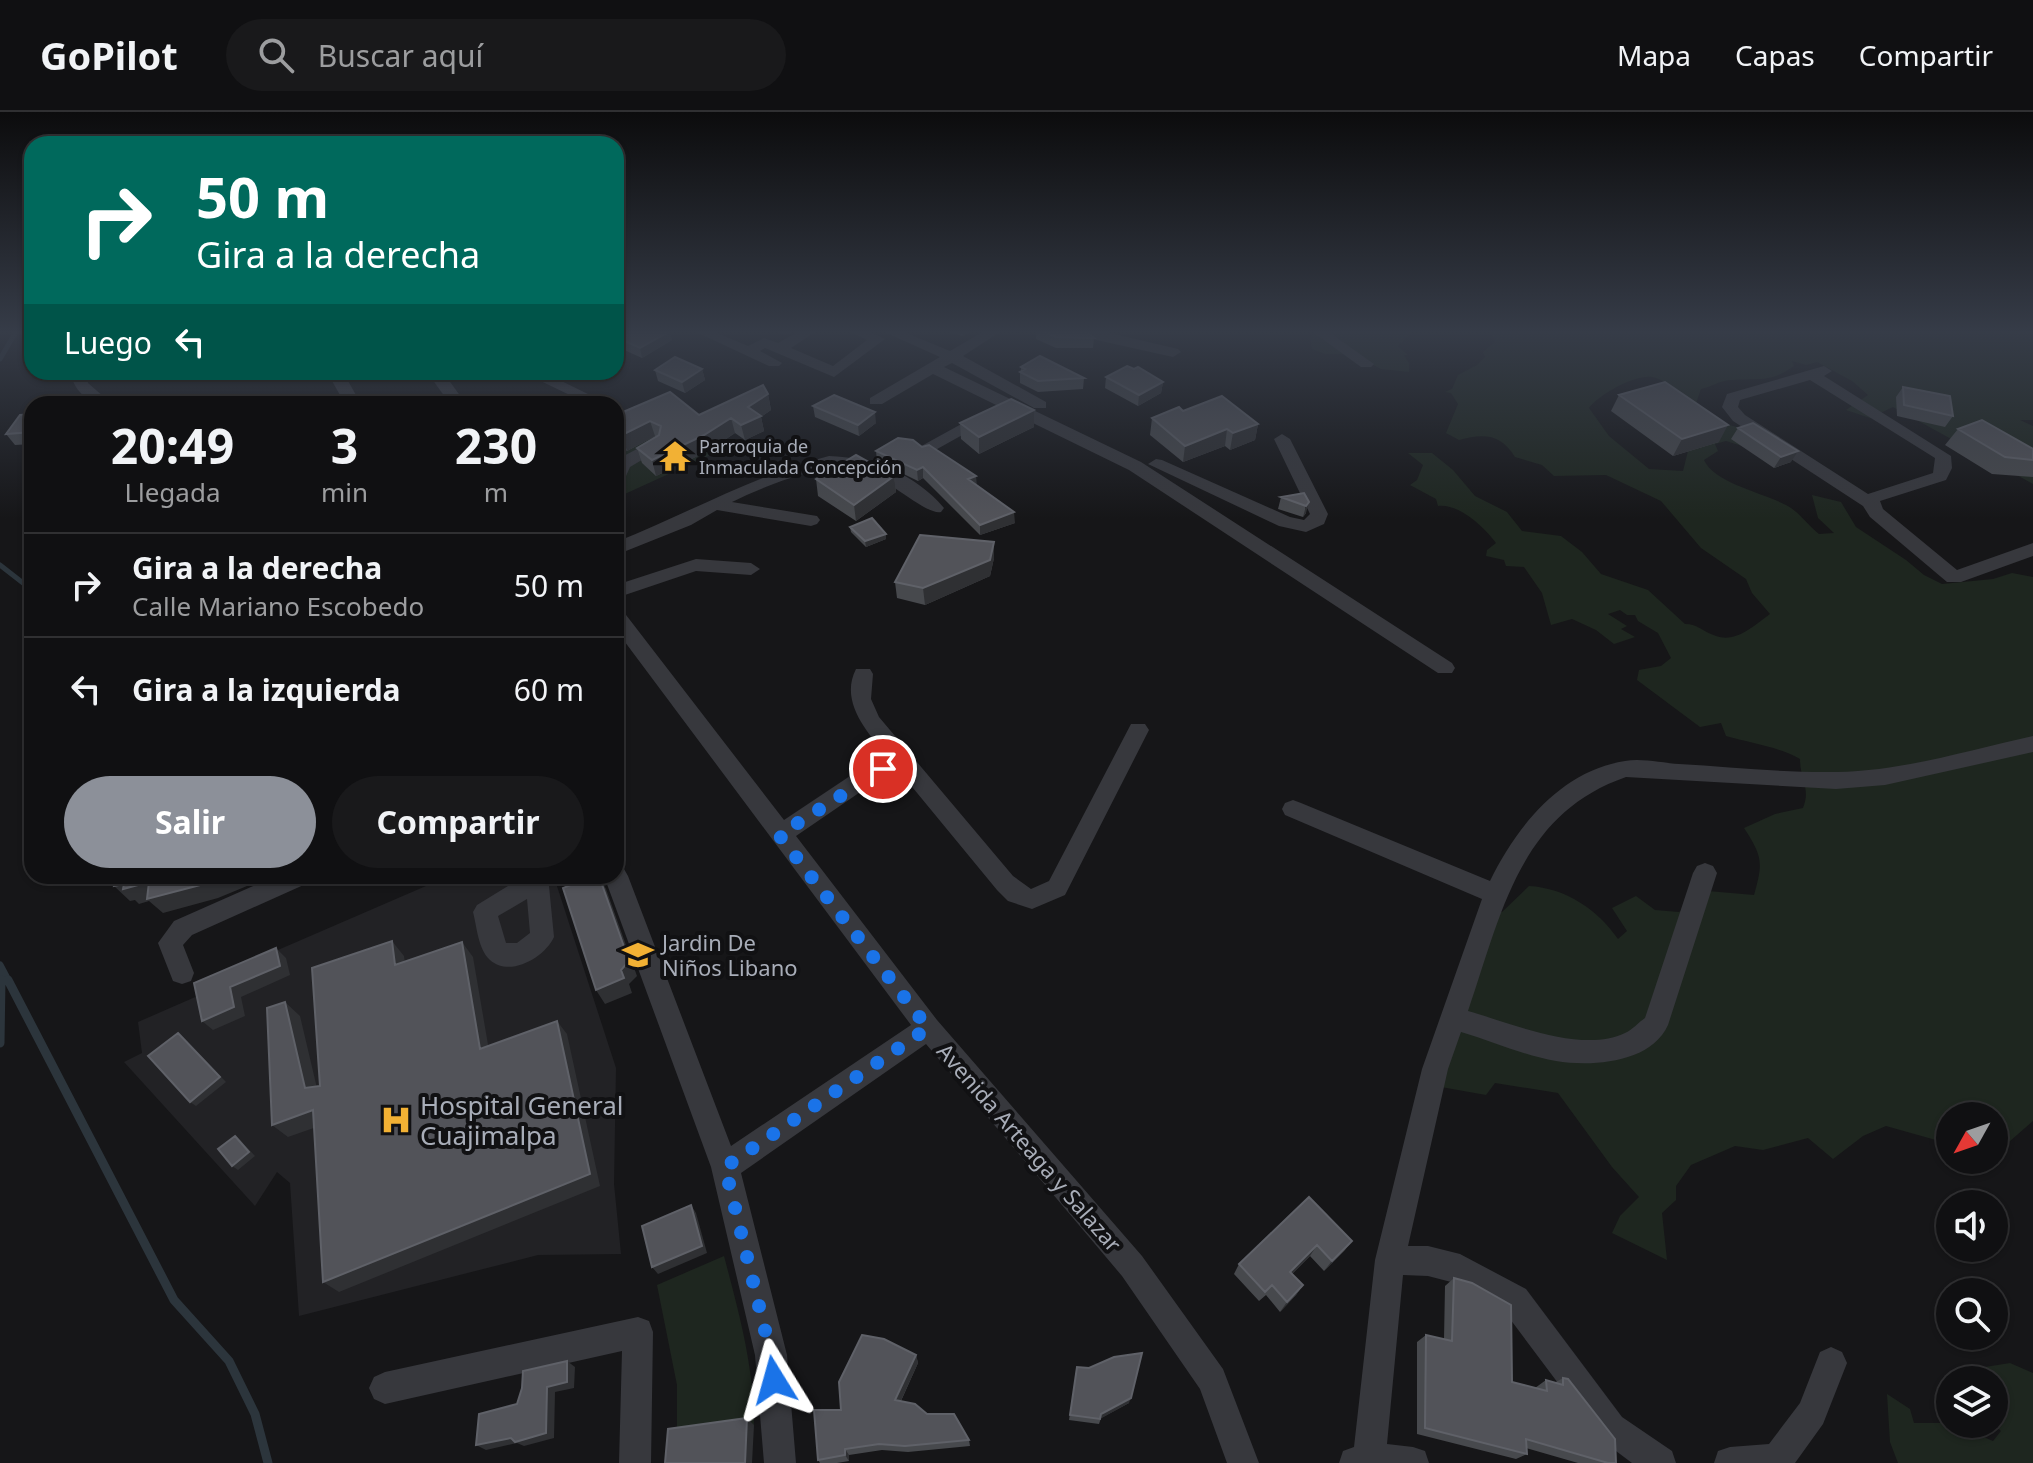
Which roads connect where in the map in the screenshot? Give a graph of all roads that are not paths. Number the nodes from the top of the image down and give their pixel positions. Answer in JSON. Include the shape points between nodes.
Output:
{"nodes":[{"id":1,"x":577,"y":393,"type":"edge"},
{"id":2,"x":890,"y":393,"type":"edge"},
{"id":3,"x":984,"y":393,"type":"edge"},
{"id":4,"x":1022,"y":393,"type":"edge"},
{"id":5,"x":1746,"y":393,"type":"edge"},
{"id":6,"x":1842,"y":393,"type":"edge"},
{"id":7,"x":584,"y":396,"type":"dead end"},
{"id":8,"x":876,"y":401,"type":"dead end"},
{"id":9,"x":1007,"y":404,"type":"junction"},
{"id":10,"x":1282,"y":439,"type":"dead end"},
{"id":11,"x":656,"y":444,"type":"edge"},
{"id":12,"x":924,"y":449,"type":"edge"},
{"id":13,"x":624,"y":463,"type":"edge"},
{"id":14,"x":1870,"y":503,"type":"junction"},
{"id":15,"x":714,"y":504,"type":"junction"},
{"id":16,"x":935,"y":508,"type":"dead end"},
{"id":17,"x":811,"y":520,"type":"dead end"},
{"id":18,"x":624,"y":546,"type":"edge"},
{"id":19,"x":2033,"y":549,"type":"edge"},
{"id":20,"x":751,"y":569,"type":"dead end"},
{"id":21,"x":624,"y":589,"type":"edge"},
{"id":22,"x":624,"y":627,"type":"edge"},
{"id":23,"x":1445,"y":668,"type":"dead end"},
{"id":24,"x":863,"y":674,"type":"dead end"},
{"id":25,"x":1138,"y":730,"type":"dead end"},
{"id":26,"x":2033,"y":744,"type":"edge"},
{"id":27,"x":903,"y":759,"type":"junction"},
{"id":28,"x":1293,"y":809,"type":"dead end"},
{"id":29,"x":779,"y":835,"type":"junction"},
{"id":30,"x":1705,"y":873,"type":"dead end"},
{"id":31,"x":282,"y":884,"type":"edge"},
{"id":32,"x":619,"y":884,"type":"edge"},
{"id":33,"x":1496,"y":894,"type":"junction"},
{"id":34,"x":182,"y":973,"type":"dead end"},
{"id":35,"x":1451,"y":1017,"type":"junction"},
{"id":36,"x":928,"y":1028,"type":"junction"},
{"id":37,"x":725,"y":1167,"type":"junction"},
{"id":38,"x":1390,"y":1260,"type":"junction"},
{"id":39,"x":1831,"y":1363,"type":"dead end"},
{"id":40,"x":385,"y":1388,"type":"dead end"},
{"id":41,"x":1362,"y":1461,"type":"edge"},
{"id":42,"x":635,"y":1463,"type":"edge"},
{"id":43,"x":780,"y":1463,"type":"edge"},
{"id":44,"x":1243,"y":1463,"type":"edge"},
{"id":45,"x":1413,"y":1463,"type":"edge"},
{"id":46,"x":1660,"y":1463,"type":"edge"},
{"id":47,"x":1730,"y":1463,"type":"edge"}],
"edges":[{"from":1,"to":7,"type":"street"},
{"from":2,"to":8,"type":"street"},
{"from":3,"to":9,"type":"street"},
{"from":4,"to":10,"type":"street","via":[[1194,482],[1306,526],[1319,514]]},
{"from":5,"to":14,"type":"street","via":[[1733,397],[1730,407],[1739,418]]},
{"from":6,"to":14,"type":"street","via":[[1943,456],[1940,476],[1874,497]]},
{"from":9,"to":12,"type":"street"},
{"from":9,"to":23,"type":"street","via":[[1180,493]]},
{"from":11,"to":13,"type":"street"},
{"from":14,"to":19,"type":"street","via":[[1954,578]]},
{"from":15,"to":16,"type":"street","via":[[829,461],[845,460],[881,468]]},
{"from":15,"to":17,"type":"street"},
{"from":15,"to":18,"type":"street"},
{"from":20,"to":21,"type":"street","via":[[696,565]]},
{"from":22,"to":29,"type":"street","name":"Avenida Arteaga y Salazar"},
{"from":24,"to":27,"type":"street","via":[[861,699],[870,721]]},
{"from":25,"to":27,"type":"street","via":[[1057,888],[1032,899],[1005,883]]},
{"from":26,"to":33,"type":"street","via":[[1885,777],[1836,781],[1626,769],[1587,782],[1560,802],[1535,827]]},
{"from":27,"to":29,"type":"street","via":[[864,778]]},
{"from":28,"to":33,"type":"street"},
{"from":29,"to":36,"type":"street","name":"Avenida Arteaga y Salazar"},
{"from":30,"to":35,"type":"street","via":[[1655,1025],[1631,1044],[1596,1051],[1556,1049]]},
{"from":31,"to":34,"type":"street","via":[[183,928],[170,943]]},
{"from":32,"to":37,"type":"street"},
{"from":33,"to":35,"type":"street"},
{"from":35,"to":38,"type":"street"},
{"from":36,"to":37,"type":"street"},
{"from":36,"to":44,"type":"street","name":"Avenida Arteaga y Salazar","via":[[1132,1266],[1212,1380]]},
{"from":37,"to":43,"type":"street","via":[[771,1355]]},
{"from":38,"to":41,"type":"street"},
{"from":38,"to":46,"type":"street","via":[[1460,1269],[1515,1300],[1611,1428]]},
{"from":39,"to":47,"type":"street","via":[[1812,1413],[1777,1460]]},
{"from":40,"to":42,"type":"street","via":[[638,1332]]},
{"from":41,"to":45,"type":"street"}]}
